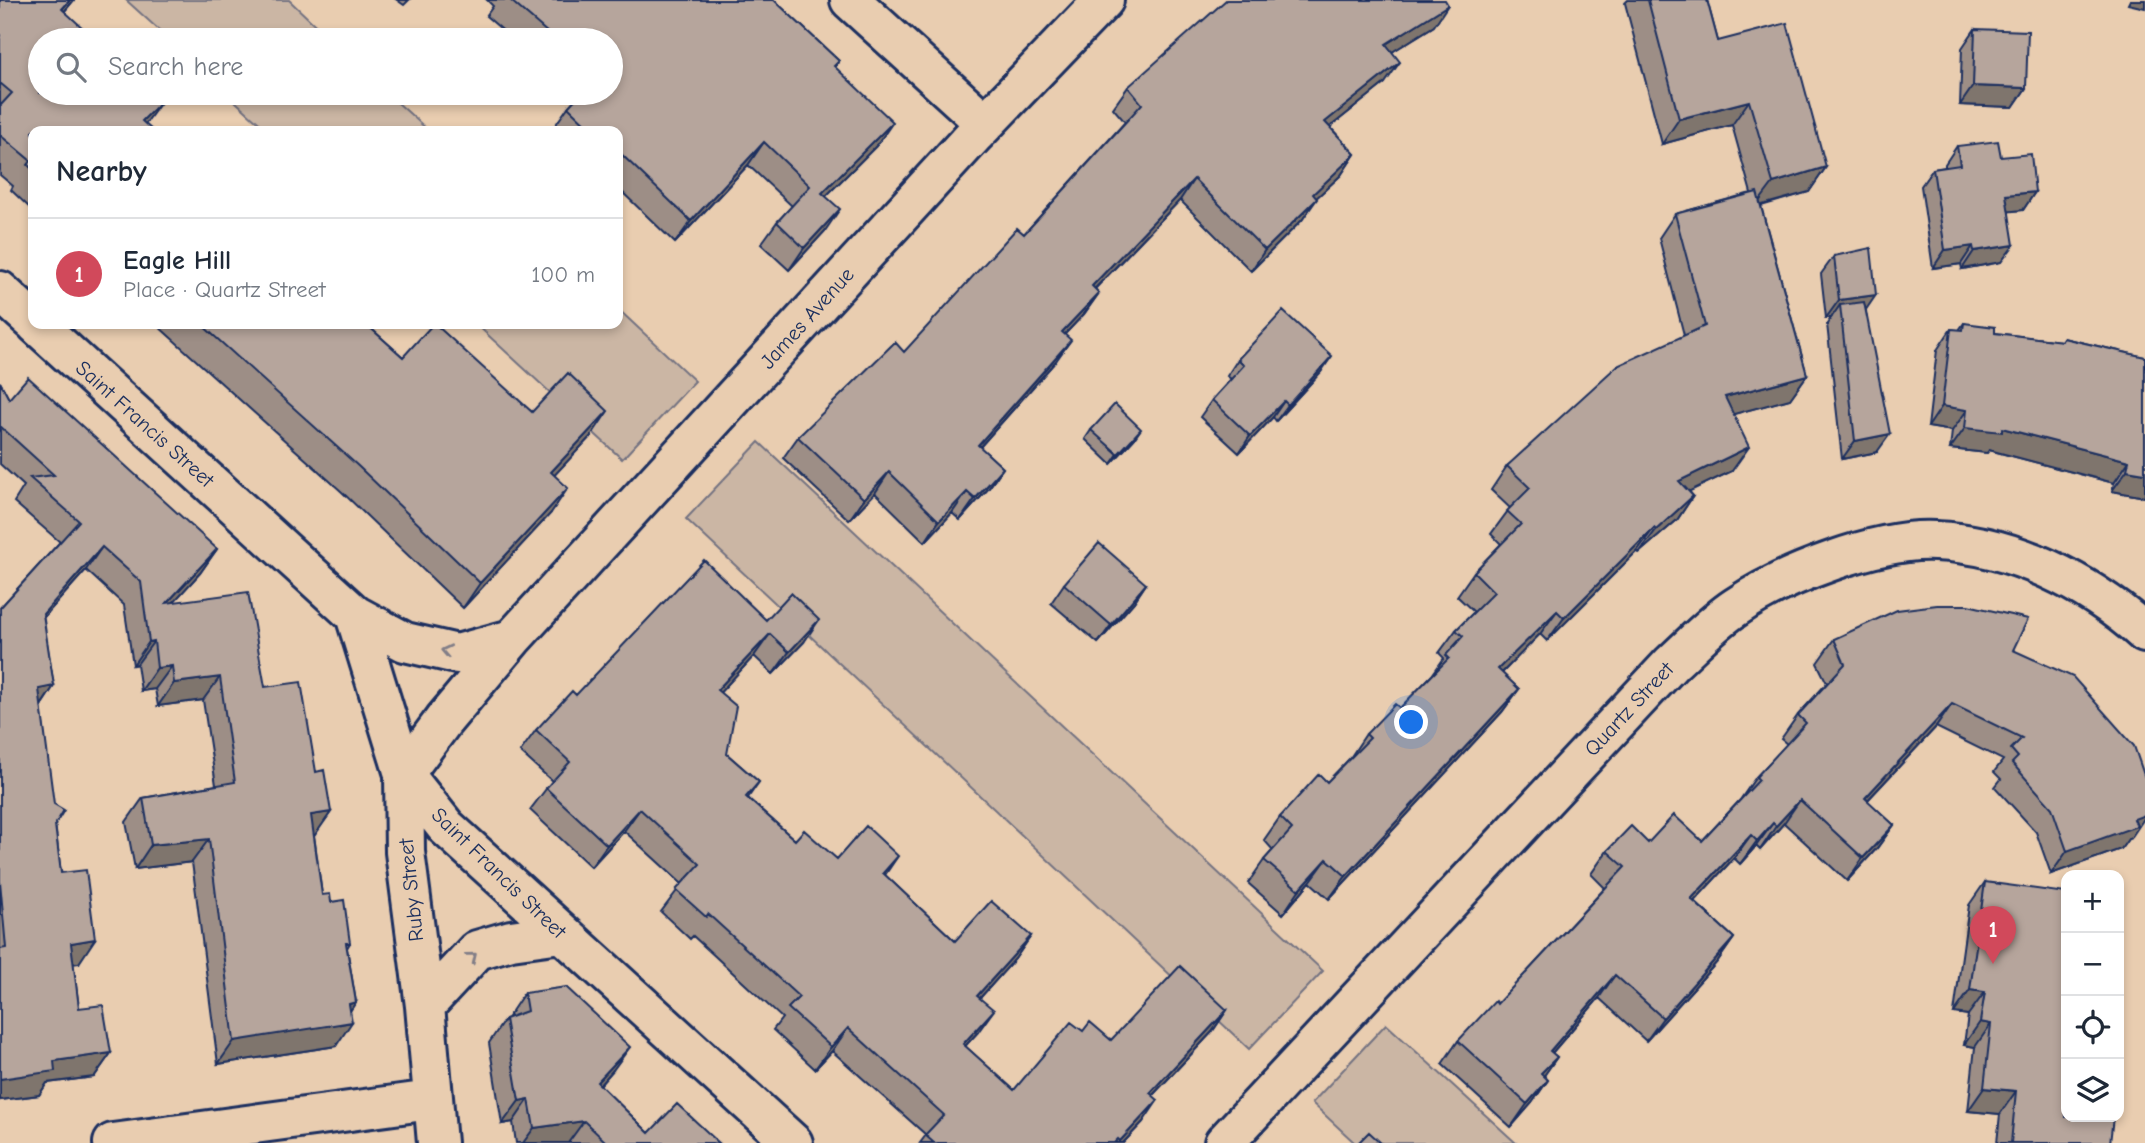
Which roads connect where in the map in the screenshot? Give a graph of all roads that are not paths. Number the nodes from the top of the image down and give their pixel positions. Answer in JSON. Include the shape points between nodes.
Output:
{"nodes":[{"id":1,"x":850,"y":0,"type":"edge"},
{"id":2,"x":1088,"y":5,"type":"edge"},
{"id":3,"x":985,"y":123,"type":"junction"},
{"id":4,"x":0,"y":291,"type":"edge"},
{"id":5,"x":28,"y":317,"type":"edge"},
{"id":6,"x":42,"y":329,"type":"edge"},
{"id":7,"x":355,"y":615,"type":"junction"},
{"id":8,"x":2145,"y":633,"type":"edge"},
{"id":9,"x":512,"y":639,"type":"junction"},
{"id":10,"x":404,"y":774,"type":"junction"},
{"id":11,"x":561,"y":933,"type":"junction"},
{"id":12,"x":425,"y":1006,"type":"junction"},
{"id":13,"x":431,"y":1100,"type":"junction"},
{"id":14,"x":113,"y":1143,"type":"edge"},
{"id":15,"x":437,"y":1143,"type":"edge"},
{"id":16,"x":793,"y":1143,"type":"edge"},
{"id":17,"x":1224,"y":1143,"type":"edge"}],
"edges":[{"from":1,"to":3,"type":"street"},
{"from":2,"to":3,"type":"street","name":"James Avenue"},
{"from":3,"to":9,"type":"street","name":"James Avenue"},
{"from":4,"to":5,"type":"street","name":"Saint Francis Street"},
{"from":6,"to":7,"type":"street","name":"Saint Francis Street"},
{"from":9,"to":7,"type":"street","one_way":true,"via":[[457,654],[405,642]]},
{"from":7,"to":10,"type":"street","name":"Saint Francis Street"},
{"from":8,"to":17,"type":"street","name":"Quartz Street","via":[[2119,609],[2062,574],[2000,552],[1934,540],[1875,548],[1794,573],[1734,608],[1672,663]]},
{"from":9,"to":10,"type":"street","name":"James Avenue"},
{"from":10,"to":11,"type":"street","name":"Saint Francis Street","via":[[446,827]]},
{"from":10,"to":12,"type":"street","name":"Ruby Street","via":[[405,852]]},
{"from":12,"to":11,"type":"street","one_way":true,"via":[[477,950]]},
{"from":11,"to":16,"type":"street","name":"Saint Francis Street"},
{"from":12,"to":13,"type":"street","name":"Ruby Street"},
{"from":13,"to":14,"type":"street"},
{"from":13,"to":15,"type":"street","name":"Ruby Street"}]}
